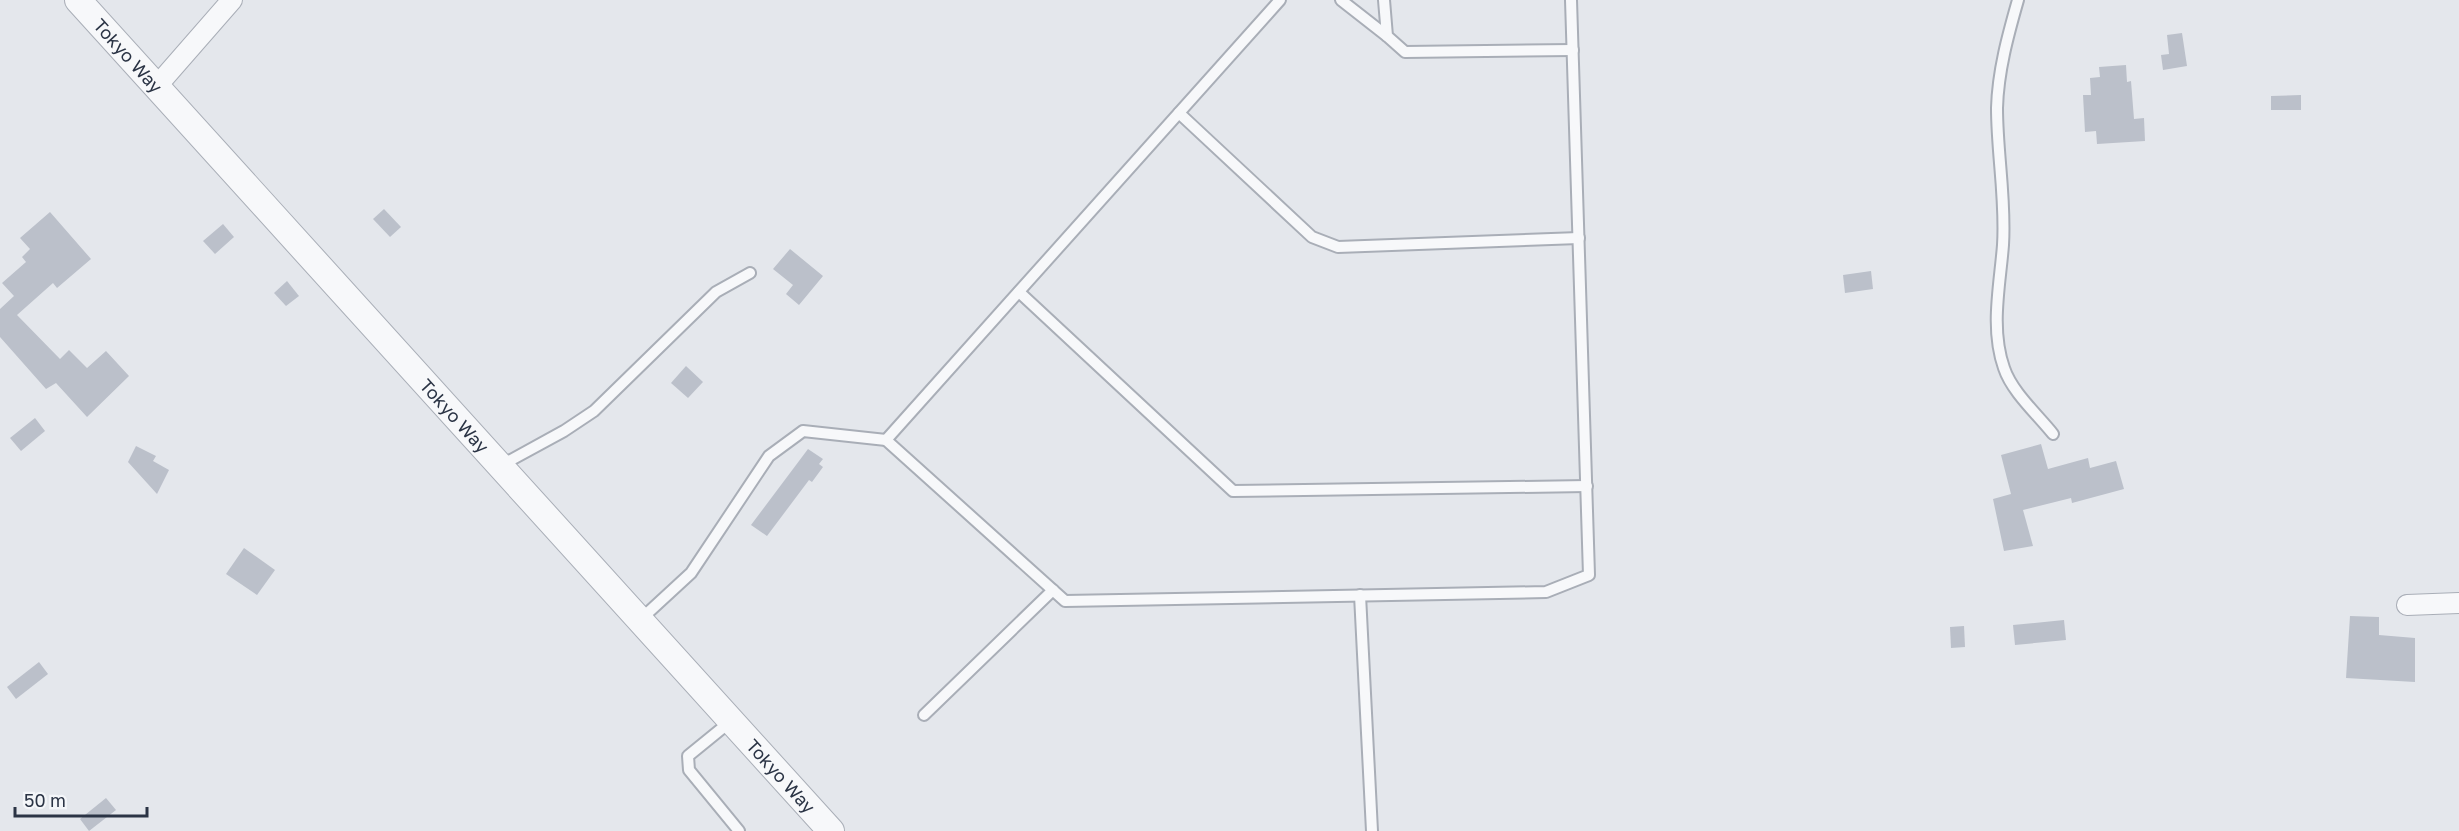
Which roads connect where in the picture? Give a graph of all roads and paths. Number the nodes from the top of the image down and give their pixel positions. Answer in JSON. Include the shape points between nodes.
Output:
{"nodes":[{"id":1,"x":78,"y":0,"type":"edge"},
{"id":2,"x":232,"y":0,"type":"edge"},
{"id":3,"x":1280,"y":0,"type":"edge"},
{"id":4,"x":1341,"y":0,"type":"edge"},
{"id":5,"x":1384,"y":0,"type":"edge"},
{"id":6,"x":1571,"y":0,"type":"edge"},
{"id":7,"x":2018,"y":0,"type":"edge"},
{"id":8,"x":1387,"y":36,"type":"junction"},
{"id":9,"x":1573,"y":50,"type":"junction"},
{"id":10,"x":156,"y":87,"type":"junction"},
{"id":11,"x":1179,"y":113,"type":"junction"},
{"id":12,"x":1579,"y":238,"type":"junction"},
{"id":13,"x":750,"y":273,"type":"dead end"},
{"id":14,"x":1018,"y":292,"type":"junction"},
{"id":15,"x":2053,"y":434,"type":"dead end"},
{"id":16,"x":886,"y":440,"type":"junction"},
{"id":17,"x":500,"y":466,"type":"junction"},
{"id":18,"x":1587,"y":486,"type":"junction"},
{"id":19,"x":1053,"y":590,"type":"junction"},
{"id":20,"x":1360,"y":595,"type":"junction"},
{"id":21,"x":2459,"y":603,"type":"edge"},
{"id":22,"x":2407,"y":605,"type":"dead end"},
{"id":23,"x":640,"y":620,"type":"junction"},
{"id":24,"x":924,"y":715,"type":"dead end"},
{"id":25,"x":732,"y":721,"type":"junction"},
{"id":26,"x":740,"y":831,"type":"edge"},
{"id":27,"x":831,"y":831,"type":"edge"},
{"id":28,"x":1372,"y":831,"type":"edge"}],
"edges":[{"from":1,"to":10,"type":"street","name":"Tokyo Way"},
{"from":2,"to":10,"type":"street"},
{"from":3,"to":11,"type":"lane"},
{"from":4,"to":8,"type":"lane"},
{"from":5,"to":8,"type":"lane"},
{"from":6,"to":9,"type":"lane"},
{"from":7,"to":15,"type":"lane","via":[[1998,90],[2004,201],[1998,342],[2004,370]]},
{"from":8,"to":9,"type":"lane","via":[[1405,52]]},
{"from":9,"to":12,"type":"lane"},
{"from":10,"to":17,"type":"street","name":"Tokyo Way"},
{"from":11,"to":12,"type":"lane","via":[[1312,237],[1338,247]]},
{"from":11,"to":14,"type":"lane"},
{"from":12,"to":18,"type":"lane"},
{"from":13,"to":17,"type":"lane","via":[[716,292],[682,322],[594,411]]},
{"from":14,"to":16,"type":"lane"},
{"from":14,"to":18,"type":"lane","via":[[1233,491]]},
{"from":16,"to":19,"type":"lane"},
{"from":16,"to":23,"type":"lane","via":[[803,431],[769,456],[691,573]]},
{"from":17,"to":23,"type":"street","name":"Tokyo Way"},
{"from":18,"to":20,"type":"lane","via":[[1589,575],[1546,592]]},
{"from":19,"to":20,"type":"lane","via":[[1065,601]]},
{"from":19,"to":24,"type":"lane"},
{"from":20,"to":28,"type":"lane"},
{"from":21,"to":22,"type":"street"},
{"from":23,"to":25,"type":"street","name":"Tokyo Way"},
{"from":25,"to":26,"type":"lane","via":[[688,756],[689,770]]},
{"from":25,"to":27,"type":"street","name":"Tokyo Way"}]}
